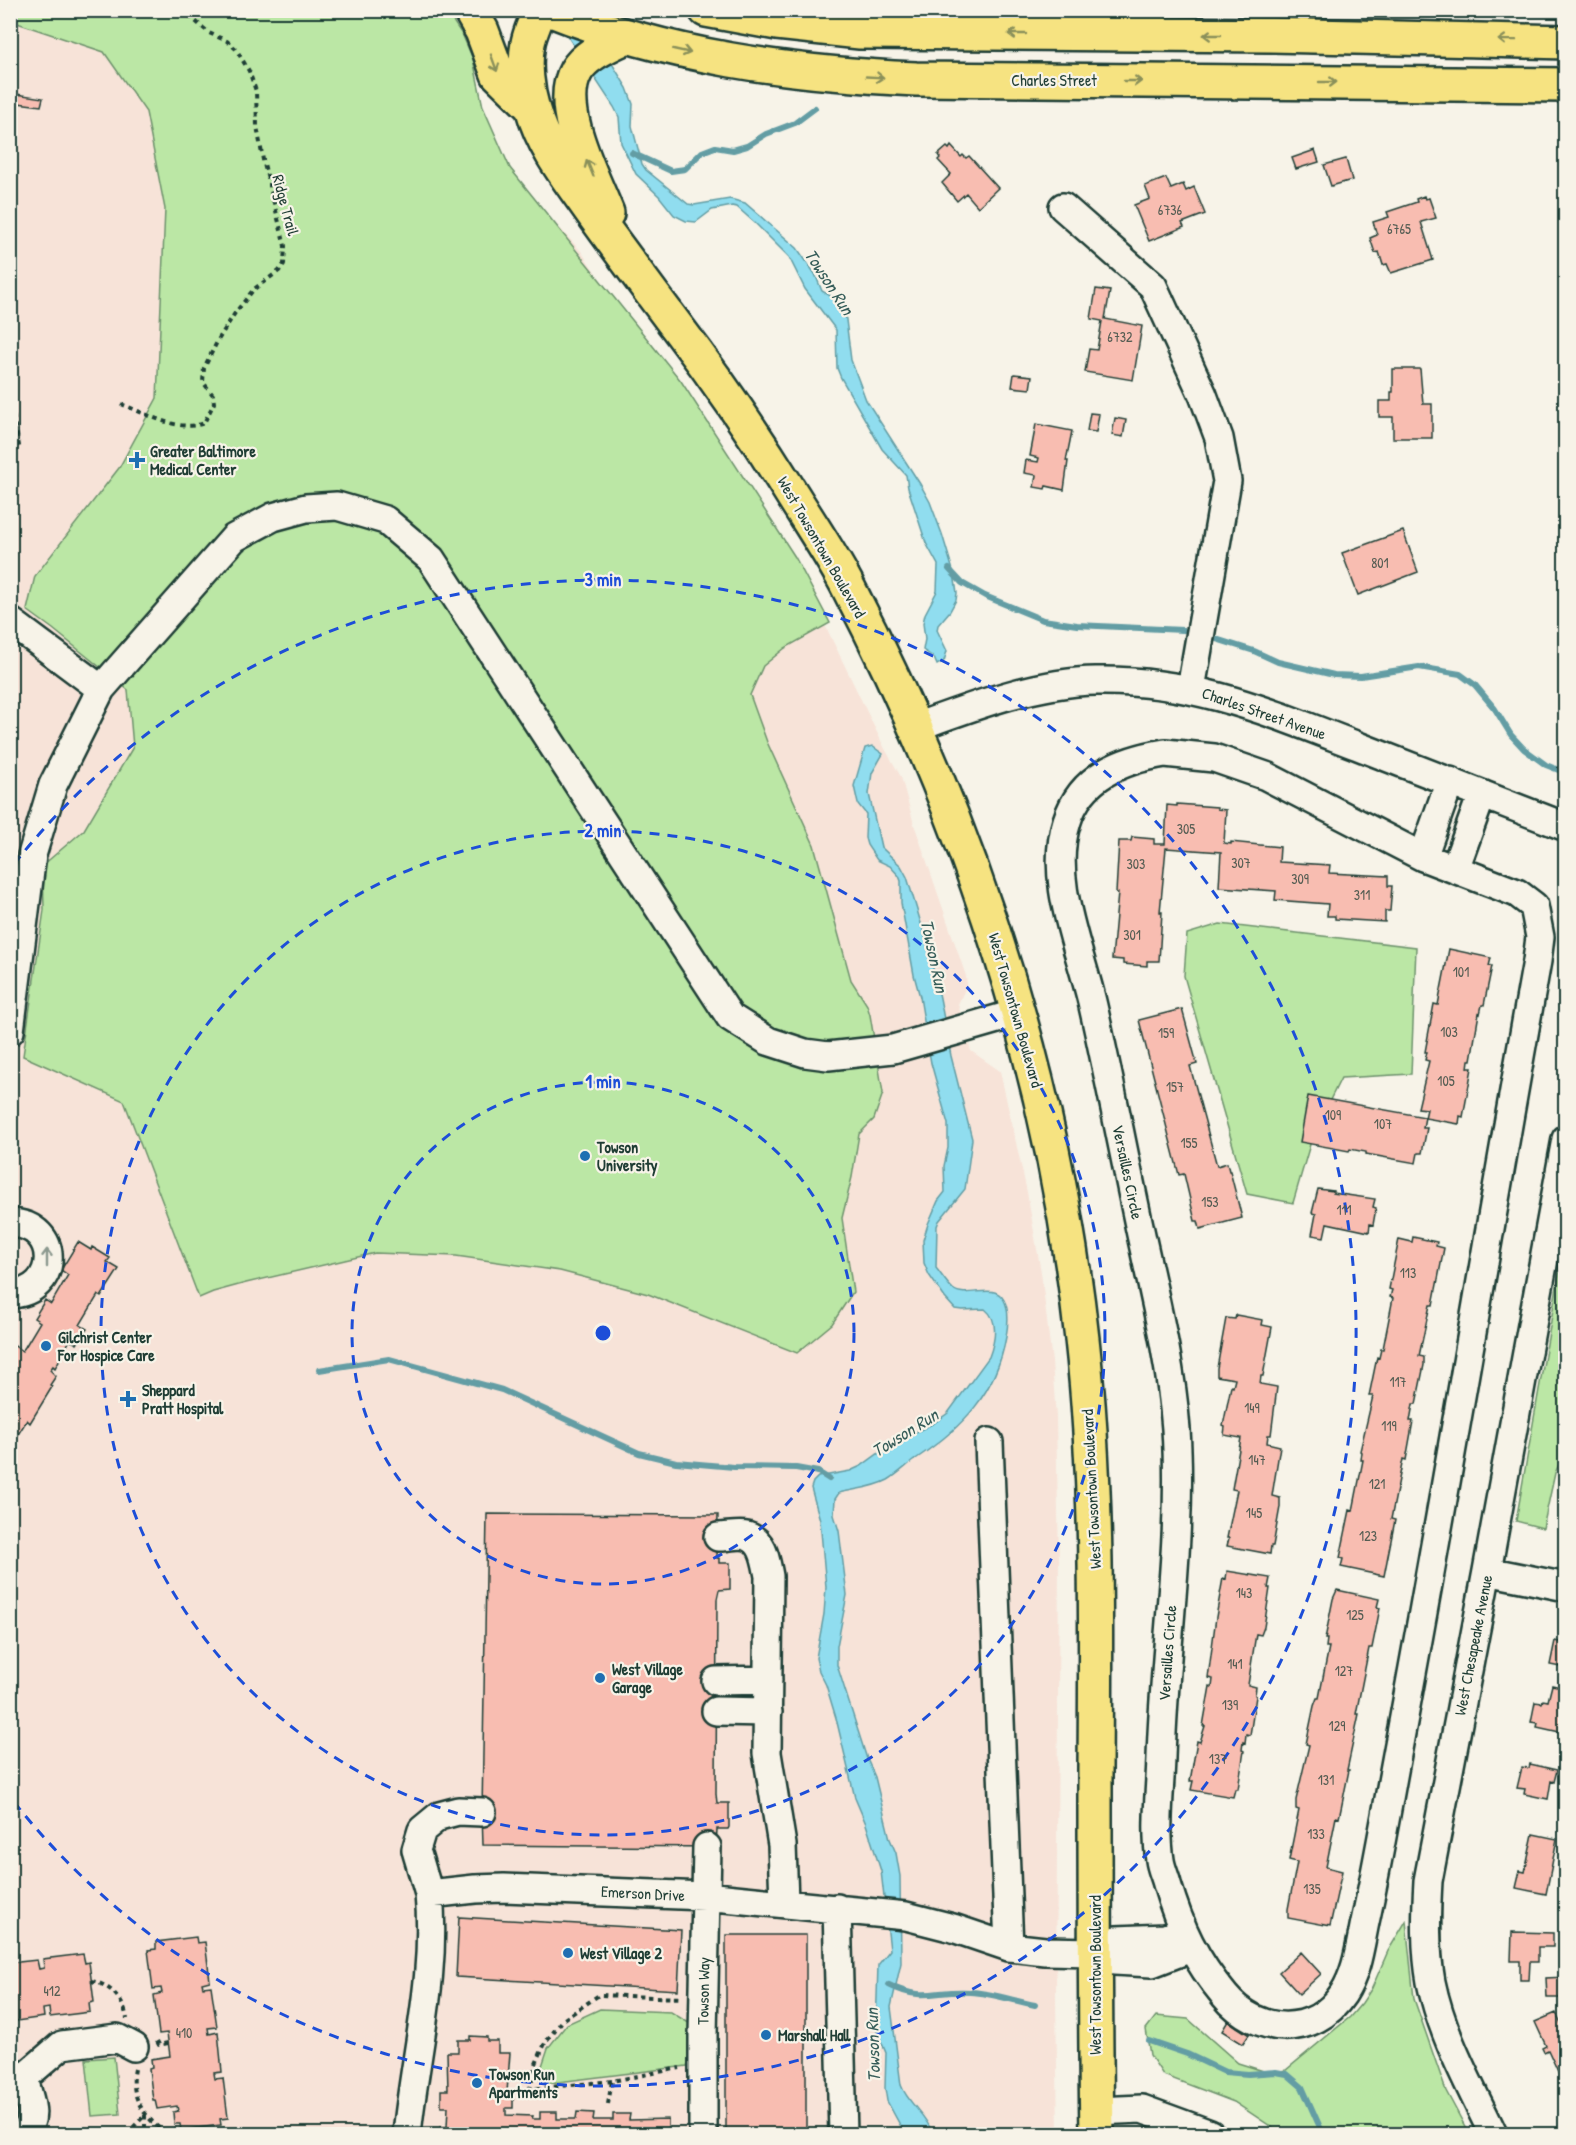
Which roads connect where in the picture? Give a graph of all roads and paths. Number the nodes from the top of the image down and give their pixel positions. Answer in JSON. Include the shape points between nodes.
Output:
{"nodes":[{"id":1,"x":183,"y":10,"type":"edge"},
{"id":2,"x":470,"y":10,"type":"edge"},
{"id":3,"x":539,"y":10,"type":"edge"},
{"id":4,"x":551,"y":10,"type":"edge"},
{"id":5,"x":706,"y":10,"type":"edge"},
{"id":6,"x":625,"y":37,"type":"junction"},
{"id":7,"x":1566,"y":42,"type":"edge"},
{"id":8,"x":1566,"y":85,"type":"edge"},
{"id":9,"x":531,"y":106,"type":"junction"},
{"id":10,"x":1063,"y":207,"type":"dead end"},
{"id":11,"x":627,"y":262,"type":"junction"},
{"id":12,"x":10,"y":398,"type":"edge"},
{"id":13,"x":121,"y":404,"type":"dead end"},
{"id":14,"x":21,"y":451,"type":"dead end"},
{"id":15,"x":10,"y":621,"type":"edge"},
{"id":16,"x":1191,"y":688,"type":"junction"},
{"id":17,"x":101,"y":689,"type":"junction"},
{"id":18,"x":916,"y":728,"type":"junction"},
{"id":19,"x":1450,"y":781,"type":"junction"},
{"id":20,"x":1482,"y":794,"type":"junction"},
{"id":21,"x":1566,"y":827,"type":"edge"},
{"id":22,"x":1424,"y":857,"type":"junction"},
{"id":23,"x":1455,"y":869,"type":"junction"},
{"id":24,"x":1018,"y":1013,"type":"junction"},
{"id":25,"x":10,"y":1031,"type":"edge"},
{"id":26,"x":1566,"y":1139,"type":"edge"},
{"id":27,"x":10,"y":1222,"type":"edge"},
{"id":28,"x":10,"y":1294,"type":"edge"},
{"id":29,"x":988,"y":1442,"type":"dead end"},
{"id":30,"x":718,"y":1537,"type":"dead end"},
{"id":31,"x":1487,"y":1571,"type":"junction"},
{"id":32,"x":1566,"y":1587,"type":"edge"},
{"id":33,"x":768,"y":1680,"type":"junction"},
{"id":34,"x":716,"y":1681,"type":"dead end"},
{"id":35,"x":716,"y":1711,"type":"dead end"},
{"id":36,"x":768,"y":1712,"type":"junction"},
{"id":37,"x":482,"y":1812,"type":"dead end"},
{"id":38,"x":707,"y":1847,"type":"dead end"},
{"id":39,"x":429,"y":1894,"type":"junction"},
{"id":40,"x":705,"y":1896,"type":"junction"},
{"id":41,"x":784,"y":1902,"type":"junction"},
{"id":42,"x":842,"y":1909,"type":"junction"},
{"id":43,"x":1187,"y":1939,"type":"junction"},
{"id":44,"x":1009,"y":1947,"type":"junction"},
{"id":45,"x":1094,"y":1952,"type":"junction"},
{"id":46,"x":91,"y":1981,"type":"dead end"},
{"id":47,"x":703,"y":2035,"type":"junction"},
{"id":48,"x":129,"y":2045,"type":"junction"},
{"id":49,"x":703,"y":2064,"type":"junction"},
{"id":50,"x":15,"y":2080,"type":"edge"},
{"id":51,"x":612,"y":2081,"type":"junction"},
{"id":52,"x":608,"y":2104,"type":"dead end"},
{"id":53,"x":146,"y":2115,"type":"junction"},
{"id":54,"x":1097,"y":2123,"type":"edge"},
{"id":55,"x":24,"y":2134,"type":"edge"},
{"id":56,"x":127,"y":2134,"type":"edge"},
{"id":57,"x":146,"y":2134,"type":"edge"},
{"id":58,"x":166,"y":2134,"type":"edge"},
{"id":59,"x":407,"y":2134,"type":"edge"},
{"id":60,"x":703,"y":2134,"type":"edge"},
{"id":61,"x":843,"y":2134,"type":"edge"},
{"id":62,"x":1210,"y":2134,"type":"edge"},
{"id":63,"x":1496,"y":2134,"type":"edge"}],
"edges":[{"from":1,"to":13,"type":"path","name":"Ridge Trail","via":[[236,50],[253,81],[263,160],[285,246],[284,264],[254,290],[218,340],[204,368],[203,381],[214,404],[204,423],[177,425]]},
{"from":2,"to":9,"type":"main road","one_way":true,"via":[[498,74]]},
{"from":3,"to":9,"type":"main road","name":"West Towsontown Boulevard","via":[[528,42],[526,74]]},
{"from":4,"to":6,"type":"main road","name":"Charles Street"},
{"from":7,"to":5,"type":"main road","one_way":true,"via":[[860,32],[787,25]]},
{"from":6,"to":8,"type":"main road","name":"Charles Street","one_way":true,"via":[[742,63],[893,78]]},
{"from":11,"to":6,"type":"main road","one_way":true,"via":[[574,128],[570,102],[576,70],[590,56]]},
{"from":9,"to":11,"type":"main road","name":"West Towsontown Boulevard","via":[[557,162]]},
{"from":10,"to":16,"type":"street","via":[[1153,286],[1219,438],[1227,481]]},
{"from":11,"to":18,"type":"main road","name":"West Towsontown Boulevard","via":[[730,398],[806,517],[843,577]]},
{"from":12,"to":14,"type":"path"},
{"from":15,"to":17,"type":"street"},
{"from":16,"to":18,"type":"street","name":"Charles Street Avenue","via":[[1126,681],[1058,686],[966,709]]},
{"from":16,"to":19,"type":"street","name":"Charles Street Avenue","via":[[1260,708]]},
{"from":17,"to":24,"type":"street","via":[[234,538],[273,518],[306,508],[337,506],[385,520],[431,559],[730,1017],[768,1041],[828,1056],[894,1049]]},
{"from":17,"to":25,"type":"street","via":[[53,785],[32,855]]},
{"from":18,"to":24,"type":"main road","name":"West Towsontown Boulevard","via":[[969,858]]},
{"from":19,"to":20,"type":"street","name":"Charles Street Avenue"},
{"from":19,"to":22,"type":"street"},
{"from":20,"to":21,"type":"street","name":"Charles Street Avenue"},
{"from":20,"to":23,"type":"street"},
{"from":22,"to":23,"type":"street","name":"Versailles Circle"},
{"from":22,"to":43,"type":"street","name":"Versailles Circle","via":[[1266,776],[1214,758],[1186,754],[1140,757],[1095,777],[1078,796],[1066,823],[1061,859],[1066,910],[1092,999],[1160,1322],[1174,1413],[1178,1482],[1159,1824],[1160,1860]]},
{"from":23,"to":43,"type":"street","name":"Versailles Circle","via":[[1517,893],[1534,906],[1540,937],[1538,961],[1433,1567],[1353,1978],[1327,2013],[1298,2026],[1265,2023],[1234,2006]]},
{"from":24,"to":45,"type":"main road","name":"West Towsontown Boulevard","via":[[1061,1201],[1082,1339],[1089,1422],[1096,1602]]},
{"from":26,"to":31,"type":"street","name":"West Chesapeake Avenue"},
{"from":28,"to":27,"type":"street","one_way":true,"via":[[33,1288],[46,1271],[49,1258],[41,1235],[23,1223]]},
{"from":29,"to":44,"type":"street"},
{"from":30,"to":33,"type":"street","via":[[747,1536],[760,1544],[766,1560]]},
{"from":31,"to":32,"type":"street"},
{"from":31,"to":63,"type":"street","name":"West Chesapeake Avenue","via":[[1428,1881],[1426,1926],[1431,1982],[1439,2012],[1468,2085]]},
{"from":33,"to":34,"type":"street"},
{"from":33,"to":36,"type":"street"},
{"from":35,"to":36,"type":"street"},
{"from":36,"to":41,"type":"street","via":[[767,1753],[782,1845]]},
{"from":37,"to":39,"type":"street","via":[[458,1811],[439,1816],[422,1830],[416,1850]]},
{"from":38,"to":40,"type":"street","name":"Towson Way"},
{"from":39,"to":40,"type":"street","name":"Emerson Drive","via":[[504,1888]]},
{"from":39,"to":59,"type":"street","via":[[431,1963]]},
{"from":40,"to":41,"type":"street","name":"Emerson Drive"},
{"from":40,"to":47,"type":"street","name":"Towson Way"},
{"from":41,"to":42,"type":"street","name":"Emerson Drive"},
{"from":42,"to":44,"type":"street","name":"Emerson Drive","via":[[906,1916]]},
{"from":42,"to":61,"type":"street"},
{"from":43,"to":45,"type":"street","via":[[1152,1963],[1114,1961]]},
{"from":44,"to":45,"type":"street","name":"Emerson Drive"},
{"from":45,"to":54,"type":"main road","name":"West Towsontown Boulevard"},
{"from":46,"to":48,"type":"path","via":[[101,1983],[120,1998]]},
{"from":47,"to":49,"type":"street","name":"Towson Way"},
{"from":47,"to":51,"type":"path","via":[[682,1997],[599,1995],[563,2020],[546,2041],[530,2089]]},
{"from":48,"to":50,"type":"street","via":[[117,2038],[62,2045]]},
{"from":48,"to":53,"type":"path","via":[[137,2061],[133,2088]]},
{"from":49,"to":51,"type":"path"},
{"from":49,"to":60,"type":"street","name":"Towson Way"},
{"from":50,"to":55,"type":"street","via":[[26,2085],[33,2110]]},
{"from":51,"to":52,"type":"path"},
{"from":53,"to":56,"type":"path"},
{"from":53,"to":57,"type":"path"},
{"from":53,"to":58,"type":"path"},
{"from":54,"to":62,"type":"street","via":[[1142,2109]]}]}
